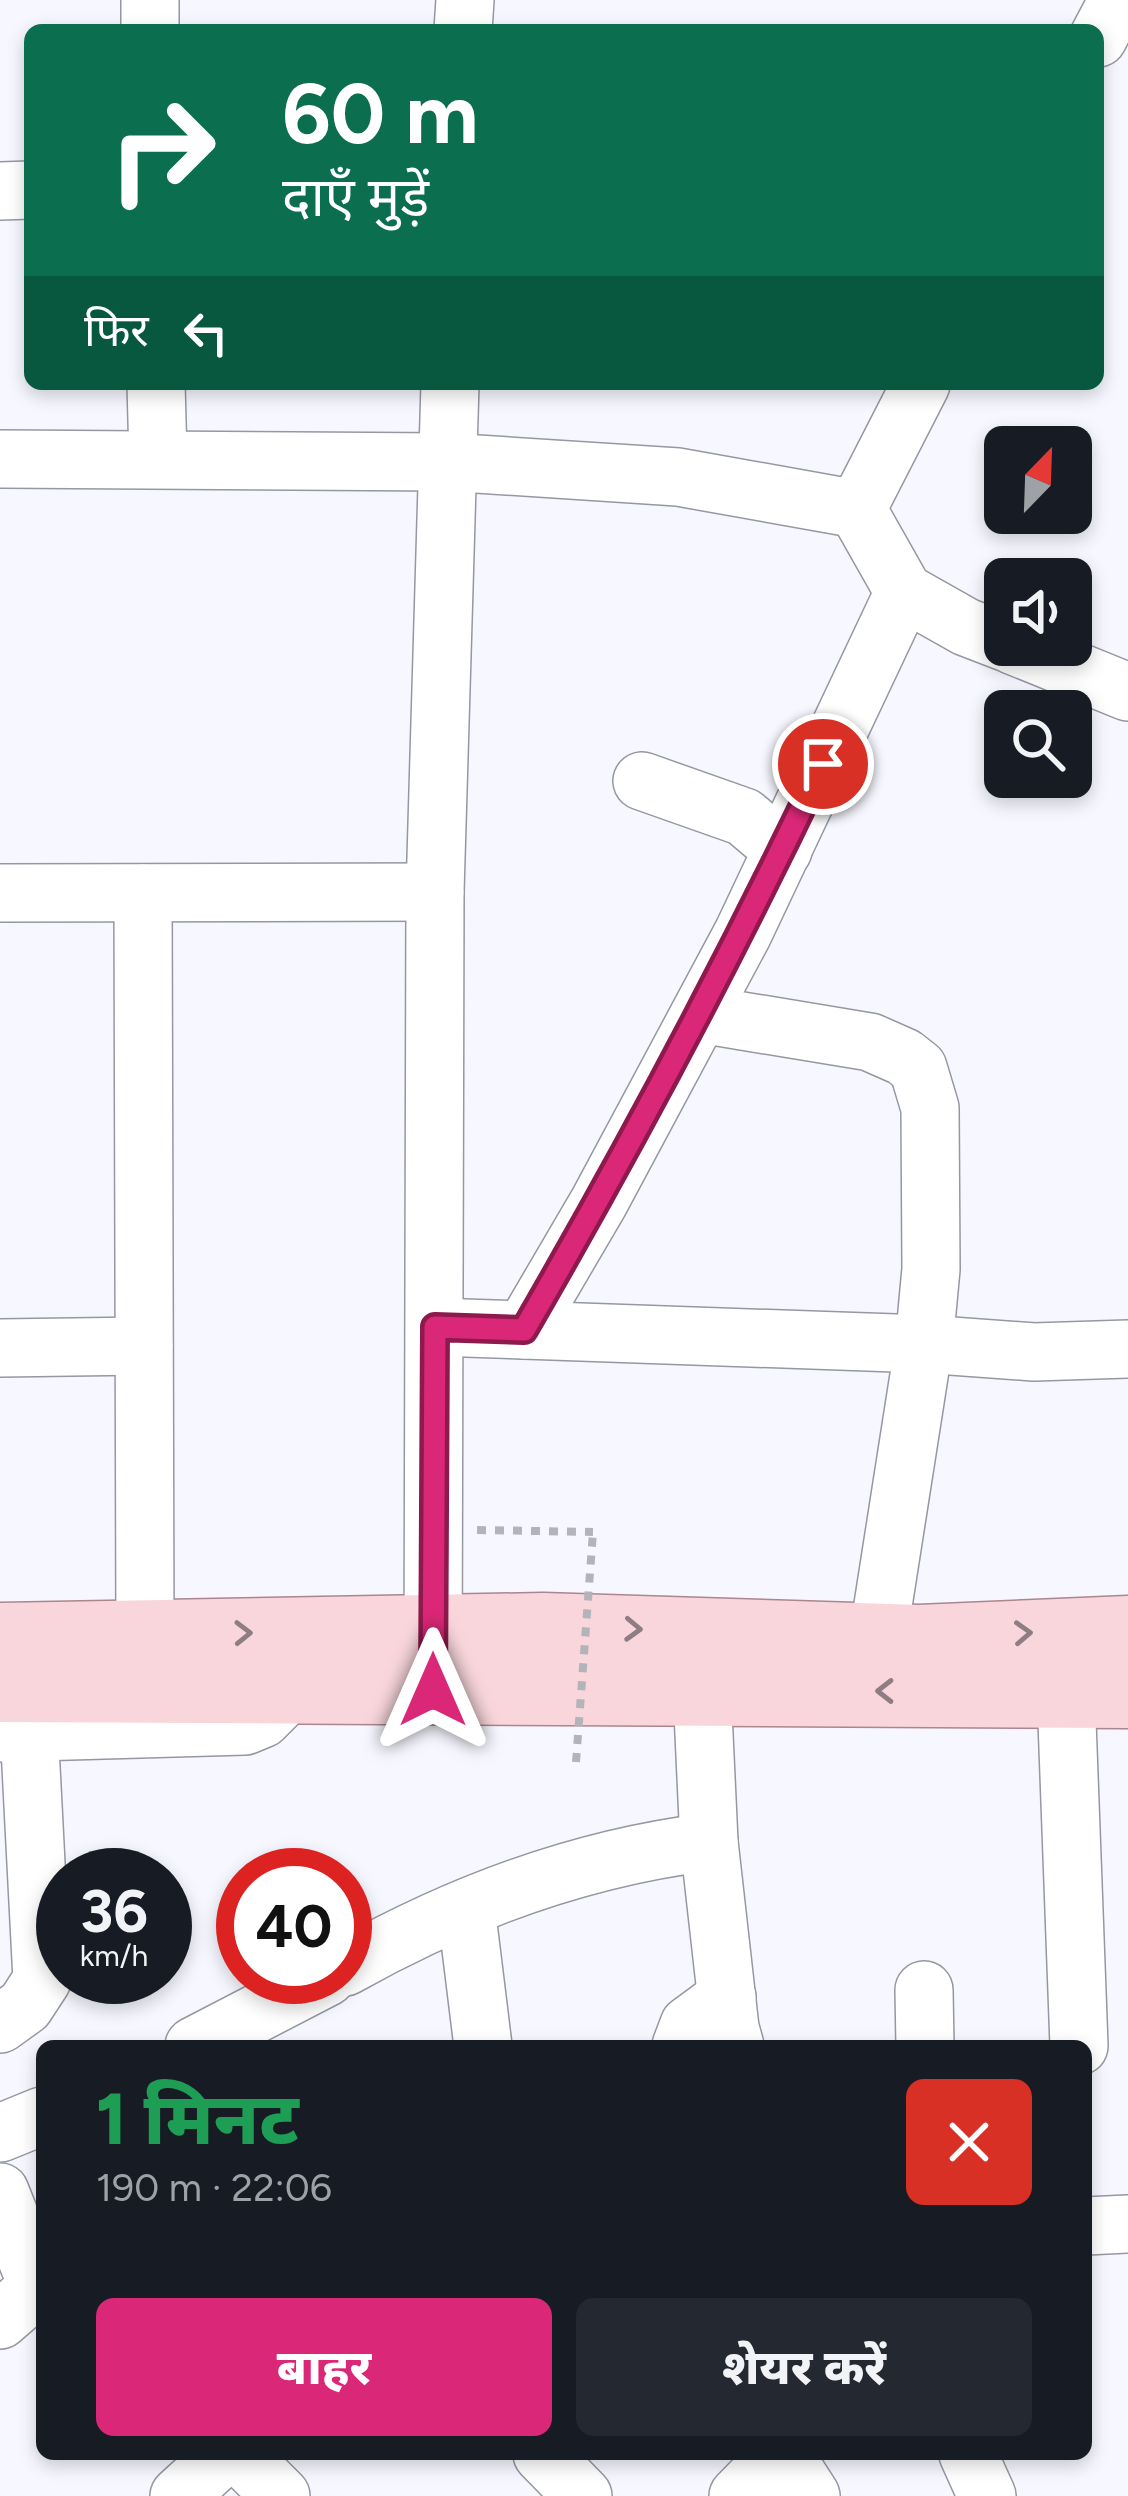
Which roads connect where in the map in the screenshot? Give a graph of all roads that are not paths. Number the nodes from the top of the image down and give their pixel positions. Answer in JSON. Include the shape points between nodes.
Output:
{"nodes":[{"id":1,"x":1118,"y":0,"type":"edge"},
{"id":2,"x":1104,"y":27,"type":"edge"},
{"id":3,"x":157,"y":390,"type":"edge"},
{"id":4,"x":450,"y":390,"type":"edge"},
{"id":5,"x":918,"y":390,"type":"edge"},
{"id":6,"x":158,"y":458,"type":"junction"},
{"id":7,"x":0,"y":459,"type":"edge"},
{"id":8,"x":446,"y":462,"type":"junction"},
{"id":9,"x":857,"y":509,"type":"junction"},
{"id":10,"x":904,"y":592,"type":"junction"},
{"id":11,"x":984,"y":634,"type":"edge"},
{"id":12,"x":1063,"y":666,"type":"edge"},
{"id":13,"x":1128,"y":692,"type":"edge"},
{"id":14,"x":642,"y":781,"type":"dead end"},
{"id":15,"x":782,"y":850,"type":"junction"},
{"id":16,"x":435,"y":892,"type":"junction"},
{"id":17,"x":0,"y":893,"type":"edge"},
{"id":18,"x":143,"y":893,"type":"junction"},
{"id":19,"x":700,"y":1014,"type":"junction"},
{"id":20,"x":435,"y":1327,"type":"junction"},
{"id":21,"x":524,"y":1330,"type":"junction"},
{"id":22,"x":924,"y":1344,"type":"junction"},
{"id":23,"x":145,"y":1346,"type":"junction"},
{"id":24,"x":0,"y":1348,"type":"edge"},
{"id":25,"x":1128,"y":1349,"type":"edge"},
{"id":26,"x":1128,"y":1629,"type":"edge"},
{"id":27,"x":145,"y":1636,"type":"junction"},
{"id":28,"x":878,"y":1637,"type":"junction"},
{"id":29,"x":433,"y":1659,"type":"junction"},
{"id":30,"x":702,"y":1691,"type":"junction"},
{"id":31,"x":1097,"y":1695,"type":"edge"},
{"id":32,"x":11,"y":1696,"type":"edge"},
{"id":33,"x":710,"y":1842,"type":"junction"},
{"id":34,"x":466,"y":1908,"type":"junction"},
{"id":35,"x":372,"y":1954,"type":"edge"},
{"id":36,"x":925,"y":1990,"type":"dead end"},
{"id":37,"x":276,"y":2004,"type":"edge"},
{"id":38,"x":731,"y":2022,"type":"edge"},
{"id":39,"x":0,"y":2024,"type":"edge"},
{"id":40,"x":206,"y":2040,"type":"edge"},
{"id":41,"x":482,"y":2040,"type":"edge"},
{"id":42,"x":683,"y":2040,"type":"edge"},
{"id":43,"x":925,"y":2040,"type":"edge"},
{"id":44,"x":1079,"y":2040,"type":"edge"},
{"id":45,"x":36,"y":2118,"type":"edge"},
{"id":46,"x":0,"y":2133,"type":"edge"},
{"id":47,"x":0,"y":2192,"type":"edge"},
{"id":48,"x":1092,"y":2223,"type":"edge"},
{"id":49,"x":1128,"y":2224,"type":"edge"},
{"id":50,"x":20,"y":2297,"type":"edge"},
{"id":51,"x":218,"y":2460,"type":"edge"},
{"id":52,"x":245,"y":2460,"type":"edge"},
{"id":53,"x":548,"y":2460,"type":"edge"},
{"id":54,"x":776,"y":2460,"type":"edge"},
{"id":55,"x":786,"y":2460,"type":"edge"},
{"id":56,"x":971,"y":2460,"type":"edge"},
{"id":57,"x":179,"y":2496,"type":"edge"},
{"id":58,"x":281,"y":2496,"type":"edge"},
{"id":59,"x":584,"y":2496,"type":"edge"},
{"id":60,"x":738,"y":2496,"type":"edge"},
{"id":61,"x":811,"y":2496,"type":"edge"},
{"id":62,"x":987,"y":2496,"type":"edge"}],
"edges":[{"from":1,"to":2,"type":"street"},
{"from":3,"to":6,"type":"street"},
{"from":4,"to":8,"type":"street"},
{"from":5,"to":9,"type":"street"},
{"from":6,"to":7,"type":"street"},
{"from":6,"to":8,"type":"street"},
{"from":8,"to":9,"type":"street","via":[[678,477]]},
{"from":8,"to":16,"type":"street"},
{"from":9,"to":10,"type":"street"},
{"from":10,"to":11,"type":"street"},
{"from":10,"to":15,"type":"street"},
{"from":12,"to":13,"type":"street"},
{"from":14,"to":15,"type":"street","via":[[744,817]]},
{"from":15,"to":19,"type":"street"},
{"from":16,"to":18,"type":"street"},
{"from":16,"to":20,"type":"street"},
{"from":17,"to":18,"type":"street"},
{"from":18,"to":23,"type":"street"},
{"from":19,"to":21,"type":"street"},
{"from":19,"to":22,"type":"street","via":[[870,1042],[918,1068],[930,1108]]},
{"from":20,"to":21,"type":"street"},
{"from":20,"to":29,"type":"street"},
{"from":21,"to":22,"type":"street"},
{"from":22,"to":25,"type":"street"},
{"from":22,"to":28,"type":"street"},
{"from":23,"to":24,"type":"street"},
{"from":23,"to":27,"type":"street"},
{"from":28,"to":26,"type":"main road","one_way":true},
{"from":27,"to":29,"type":"main road","one_way":true},
{"from":27,"to":32,"type":"main road"},
{"from":29,"to":28,"type":"main road","one_way":true,"via":[[542,1625]]},
{"from":29,"to":30,"type":"main road"},
{"from":29,"to":32,"type":"main road","via":[[291,1690]]},
{"from":31,"to":30,"type":"main road","one_way":true},
{"from":30,"to":33,"type":"street"},
{"from":31,"to":44,"type":"street"},
{"from":32,"to":39,"type":"street","via":[[42,1980]]},
{"from":33,"to":34,"type":"street","via":[[586,1864]]},
{"from":33,"to":38,"type":"street"},
{"from":34,"to":35,"type":"street"},
{"from":34,"to":41,"type":"street"},
{"from":36,"to":43,"type":"street"},
{"from":37,"to":40,"type":"street"},
{"from":38,"to":42,"type":"street","via":[[689,2025]]},
{"from":45,"to":46,"type":"street"},
{"from":47,"to":50,"type":"street"},
{"from":48,"to":49,"type":"street"},
{"from":51,"to":57,"type":"street"},
{"from":52,"to":58,"type":"street"},
{"from":53,"to":59,"type":"street"},
{"from":54,"to":60,"type":"street"},
{"from":55,"to":61,"type":"street"},
{"from":56,"to":62,"type":"street"}]}
